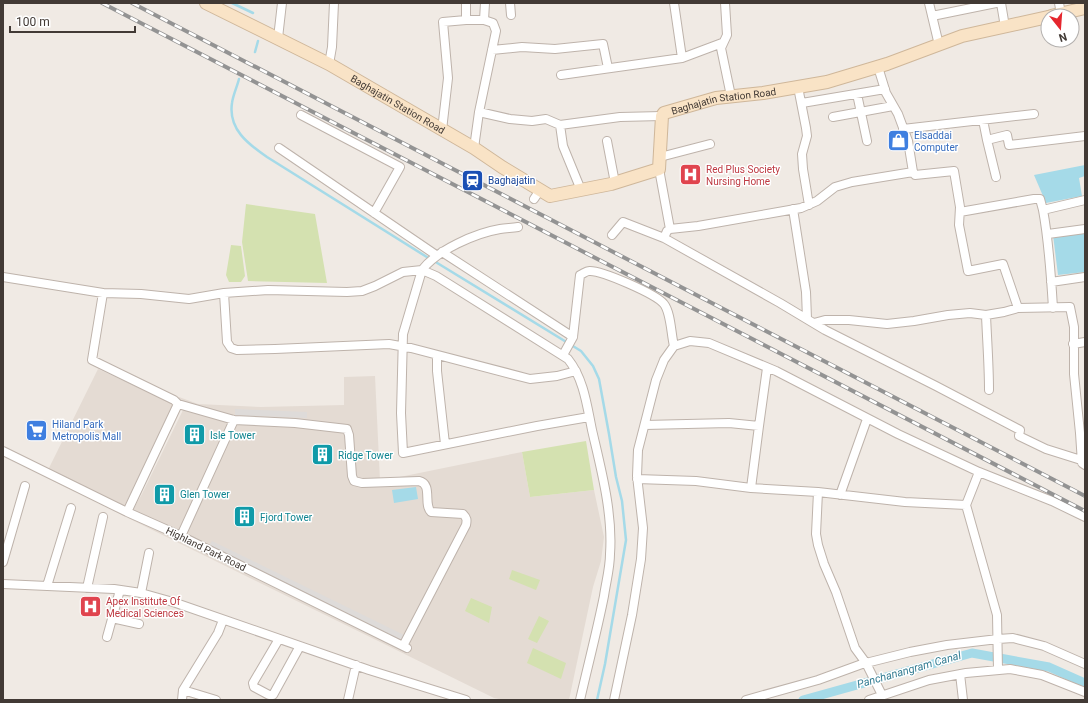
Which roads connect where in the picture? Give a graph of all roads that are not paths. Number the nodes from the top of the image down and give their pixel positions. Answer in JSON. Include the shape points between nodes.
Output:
{"nodes":[{"id":1,"x":206,"y":3,"type":"edge"},
{"id":2,"x":282,"y":3,"type":"edge"},
{"id":3,"x":334,"y":3,"type":"edge"},
{"id":4,"x":466,"y":3,"type":"edge"},
{"id":5,"x":485,"y":3,"type":"edge"},
{"id":6,"x":510,"y":3,"type":"edge"},
{"id":7,"x":674,"y":3,"type":"edge"},
{"id":8,"x":725,"y":3,"type":"edge"},
{"id":9,"x":929,"y":3,"type":"edge"},
{"id":10,"x":996,"y":3,"type":"edge"},
{"id":11,"x":1001,"y":3,"type":"edge"},
{"id":12,"x":511,"y":15,"type":"dead end"},
{"id":13,"x":932,"y":16,"type":"junction"},
{"id":14,"x":1040,"y":19,"type":"edge"},
{"id":15,"x":466,"y":20,"type":"junction"},
{"id":16,"x":484,"y":20,"type":"junction"},
{"id":17,"x":1005,"y":27,"type":"junction"},
{"id":18,"x":278,"y":38,"type":"junction"},
{"id":19,"x":722,"y":43,"type":"junction"},
{"id":20,"x":939,"y":45,"type":"junction"},
{"id":21,"x":492,"y":50,"type":"junction"},
{"id":22,"x":682,"y":58,"type":"junction"},
{"id":23,"x":329,"y":64,"type":"junction"},
{"id":24,"x":878,"y":67,"type":"junction"},
{"id":25,"x":608,"y":68,"type":"junction"},
{"id":26,"x":561,"y":75,"type":"dead end"},
{"id":27,"x":798,"y":87,"type":"junction"},
{"id":28,"x":885,"y":89,"type":"junction"},
{"id":29,"x":857,"y":94,"type":"junction"},
{"id":30,"x":730,"y":96,"type":"junction"},
{"id":31,"x":802,"y":103,"type":"junction"},
{"id":32,"x":893,"y":106,"type":"junction"},
{"id":33,"x":479,"y":112,"type":"junction"},
{"id":34,"x":861,"y":112,"type":"junction"},
{"id":35,"x":1034,"y":114,"type":"dead end"},
{"id":36,"x":301,"y":115,"type":"dead end"},
{"id":37,"x":662,"y":116,"type":"junction"},
{"id":38,"x":833,"y":117,"type":"dead end"},
{"id":39,"x":983,"y":120,"type":"junction"},
{"id":40,"x":560,"y":125,"type":"junction"},
{"id":41,"x":904,"y":129,"type":"junction"},
{"id":42,"x":442,"y":130,"type":"junction"},
{"id":43,"x":1085,"y":136,"type":"edge"},
{"id":44,"x":987,"y":140,"type":"junction"},
{"id":45,"x":607,"y":141,"type":"dead end"},
{"id":46,"x":867,"y":141,"type":"dead end"},
{"id":47,"x":710,"y":144,"type":"dead end"},
{"id":48,"x":279,"y":148,"type":"dead end"},
{"id":49,"x":474,"y":148,"type":"junction"},
{"id":50,"x":660,"y":157,"type":"junction"},
{"id":51,"x":659,"y":169,"type":"junction"},
{"id":52,"x":913,"y":172,"type":"junction"},
{"id":53,"x":996,"y":177,"type":"dead end"},
{"id":54,"x":615,"y":183,"type":"junction"},
{"id":55,"x":581,"y":190,"type":"junction"},
{"id":56,"x":1085,"y":200,"type":"edge"},
{"id":57,"x":809,"y":205,"type":"junction"},
{"id":58,"x":793,"y":209,"type":"junction"},
{"id":59,"x":1043,"y":210,"type":"junction"},
{"id":60,"x":960,"y":212,"type":"junction"},
{"id":61,"x":374,"y":213,"type":"junction"},
{"id":62,"x":518,"y":227,"type":"dead end"},
{"id":63,"x":670,"y":229,"type":"junction"},
{"id":64,"x":1085,"y":229,"type":"edge"},
{"id":65,"x":1048,"y":234,"type":"junction"},
{"id":66,"x":612,"y":235,"type":"dead end"},
{"id":67,"x":664,"y":238,"type":"junction"},
{"id":68,"x":439,"y":254,"type":"junction"},
{"id":69,"x":422,"y":270,"type":"junction"},
{"id":70,"x":3,"y":277,"type":"edge"},
{"id":71,"x":1085,"y":277,"type":"edge"},
{"id":72,"x":1051,"y":282,"type":"junction"},
{"id":73,"x":103,"y":293,"type":"junction"},
{"id":74,"x":224,"y":293,"type":"junction"},
{"id":75,"x":1018,"y":308,"type":"junction"},
{"id":76,"x":1053,"y":308,"type":"junction"},
{"id":77,"x":986,"y":315,"type":"junction"},
{"id":78,"x":811,"y":321,"type":"junction"},
{"id":79,"x":573,"y":337,"type":"junction"},
{"id":80,"x":673,"y":342,"type":"junction"},
{"id":81,"x":1085,"y":342,"type":"edge"},
{"id":82,"x":1073,"y":344,"type":"junction"},
{"id":83,"x":403,"y":346,"type":"junction"},
{"id":84,"x":564,"y":353,"type":"junction"},
{"id":85,"x":437,"y":355,"type":"junction"},
{"id":86,"x":768,"y":368,"type":"junction"},
{"id":87,"x":576,"y":371,"type":"junction"},
{"id":88,"x":989,"y":390,"type":"dead end"},
{"id":89,"x":178,"y":404,"type":"junction"},
{"id":90,"x":589,"y":418,"type":"junction"},
{"id":91,"x":867,"y":419,"type":"junction"},
{"id":92,"x":234,"y":420,"type":"junction"},
{"id":93,"x":645,"y":425,"type":"junction"},
{"id":94,"x":759,"y":426,"type":"junction"},
{"id":95,"x":445,"y":444,"type":"junction"},
{"id":96,"x":3,"y":451,"type":"edge"},
{"id":97,"x":1083,"y":463,"type":"edge"},
{"id":98,"x":979,"y":472,"type":"junction"},
{"id":99,"x":637,"y":479,"type":"junction"},
{"id":100,"x":25,"y":486,"type":"dead end"},
{"id":101,"x":751,"y":488,"type":"junction"},
{"id":102,"x":818,"y":492,"type":"junction"},
{"id":103,"x":840,"y":495,"type":"junction"},
{"id":104,"x":966,"y":505,"type":"junction"},
{"id":105,"x":72,"y":508,"type":"dead end"},
{"id":106,"x":127,"y":512,"type":"junction"},
{"id":107,"x":103,"y":517,"type":"dead end"},
{"id":108,"x":1085,"y":517,"type":"edge"},
{"id":109,"x":181,"y":536,"type":"junction"},
{"id":110,"x":149,"y":552,"type":"dead end"},
{"id":111,"x":3,"y":562,"type":"edge"},
{"id":112,"x":3,"y":584,"type":"edge"},
{"id":113,"x":47,"y":586,"type":"junction"},
{"id":114,"x":87,"y":588,"type":"junction"},
{"id":115,"x":120,"y":590,"type":"junction"},
{"id":116,"x":141,"y":593,"type":"junction"},
{"id":117,"x":112,"y":618,"type":"junction"},
{"id":118,"x":223,"y":620,"type":"junction"},
{"id":119,"x":139,"y":624,"type":"dead end"},
{"id":120,"x":107,"y":637,"type":"dead end"},
{"id":121,"x":279,"y":639,"type":"junction"},
{"id":122,"x":998,"y":643,"type":"junction"},
{"id":123,"x":300,"y":646,"type":"junction"},
{"id":124,"x":866,"y":663,"type":"junction"},
{"id":125,"x":1085,"y":664,"type":"edge"},
{"id":126,"x":356,"y":665,"type":"junction"},
{"id":127,"x":998,"y":670,"type":"junction"},
{"id":128,"x":960,"y":674,"type":"junction"},
{"id":129,"x":183,"y":690,"type":"junction"},
{"id":130,"x":1085,"y":692,"type":"edge"},
{"id":131,"x":882,"y":695,"type":"junction"},
{"id":132,"x":453,"y":698,"type":"edge"},
{"id":133,"x":182,"y":700,"type":"edge"},
{"id":134,"x":216,"y":700,"type":"edge"},
{"id":135,"x":348,"y":700,"type":"edge"},
{"id":136,"x":466,"y":700,"type":"edge"},
{"id":137,"x":580,"y":700,"type":"edge"},
{"id":138,"x":614,"y":700,"type":"edge"},
{"id":139,"x":746,"y":700,"type":"edge"},
{"id":140,"x":869,"y":700,"type":"edge"},
{"id":141,"x":963,"y":700,"type":"edge"}],
"edges":[{"from":1,"to":18,"type":"street","name":"Baghajatin Station Road"},
{"from":2,"to":18,"type":"street"},
{"from":3,"to":23,"type":"street"},
{"from":4,"to":15,"type":"street"},
{"from":5,"to":16,"type":"street"},
{"from":6,"to":12,"type":"street"},
{"from":7,"to":22,"type":"street"},
{"from":8,"to":19,"type":"street","via":[[727,35]]},
{"from":9,"to":13,"type":"street"},
{"from":10,"to":13,"type":"street"},
{"from":11,"to":17,"type":"street"},
{"from":13,"to":20,"type":"street"},
{"from":14,"to":17,"type":"street","name":"Baghajatin Station Road"},
{"from":15,"to":16,"type":"street"},
{"from":15,"to":42,"type":"street","via":[[443,22],[448,78]]},
{"from":16,"to":21,"type":"street","via":[[493,24],[496,31]]},
{"from":17,"to":20,"type":"street","name":"Baghajatin Station Road","via":[[962,36]]},
{"from":18,"to":23,"type":"street","name":"Baghajatin Station Road"},
{"from":19,"to":22,"type":"street"},
{"from":19,"to":30,"type":"street"},
{"from":20,"to":24,"type":"street","name":"Baghajatin Station Road"},
{"from":21,"to":25,"type":"street","via":[[522,47],[555,49],[603,44]]},
{"from":21,"to":33,"type":"street"},
{"from":22,"to":25,"type":"street"},
{"from":23,"to":42,"type":"street","name":"Baghajatin Station Road"},
{"from":24,"to":27,"type":"street","name":"Baghajatin Station Road","via":[[828,82]]},
{"from":24,"to":28,"type":"street"},
{"from":25,"to":26,"type":"street"},
{"from":27,"to":30,"type":"street","name":"Baghajatin Station Road"},
{"from":27,"to":31,"type":"street"},
{"from":28,"to":29,"type":"street"},
{"from":28,"to":32,"type":"street"},
{"from":29,"to":31,"type":"street"},
{"from":29,"to":34,"type":"street"},
{"from":30,"to":37,"type":"street","name":"Baghajatin Station Road","via":[[664,113]]},
{"from":31,"to":57,"type":"street","via":[[807,136],[802,161]]},
{"from":32,"to":34,"type":"street"},
{"from":32,"to":41,"type":"street"},
{"from":33,"to":40,"type":"street","via":[[510,119],[546,119]]},
{"from":33,"to":49,"type":"street"},
{"from":34,"to":38,"type":"street"},
{"from":34,"to":46,"type":"street"},
{"from":35,"to":39,"type":"street"},
{"from":36,"to":61,"type":"street","via":[[400,167]]},
{"from":37,"to":40,"type":"street","via":[[620,117]]},
{"from":37,"to":50,"type":"street","name":"Baghajatin Station Road"},
{"from":39,"to":41,"type":"street"},
{"from":39,"to":44,"type":"street"},
{"from":40,"to":55,"type":"street","via":[[563,146]]},
{"from":41,"to":52,"type":"street"},
{"from":42,"to":49,"type":"street","name":"Baghajatin Station Road"},
{"from":43,"to":44,"type":"street","via":[[1009,145],[1007,135]]},
{"from":44,"to":53,"type":"street"},
{"from":45,"to":54,"type":"street"},
{"from":47,"to":50,"type":"street"},
{"from":48,"to":61,"type":"street"},
{"from":49,"to":55,"type":"street","name":"Baghajatin Station Road","via":[[537,194],[550,196]]},
{"from":50,"to":51,"type":"street","name":"Baghajatin Station Road"},
{"from":51,"to":54,"type":"street","name":"Baghajatin Station Road"},
{"from":51,"to":63,"type":"street"},
{"from":52,"to":57,"type":"street","via":[[835,187]]},
{"from":52,"to":60,"type":"street","via":[[915,175],[923,175],[954,171]]},
{"from":54,"to":55,"type":"street","name":"Baghajatin Station Road"},
{"from":56,"to":59,"type":"street"},
{"from":57,"to":58,"type":"street"},
{"from":58,"to":63,"type":"street"},
{"from":58,"to":78,"type":"street"},
{"from":59,"to":60,"type":"street","via":[[1038,198]]},
{"from":59,"to":65,"type":"street"},
{"from":60,"to":75,"type":"street","via":[[958,219],[968,271],[1003,264]]},
{"from":61,"to":68,"type":"street"},
{"from":62,"to":68,"type":"street","via":[[480,234]]},
{"from":63,"to":67,"type":"street"},
{"from":64,"to":65,"type":"street"},
{"from":65,"to":72,"type":"street"},
{"from":66,"to":67,"type":"street","via":[[623,222]]},
{"from":67,"to":78,"type":"street"},
{"from":68,"to":69,"type":"street"},
{"from":68,"to":79,"type":"street"},
{"from":69,"to":74,"type":"street","via":[[403,272],[362,291],[268,290]]},
{"from":69,"to":83,"type":"street","via":[[406,324]]},
{"from":69,"to":84,"type":"street"},
{"from":70,"to":73,"type":"street"},
{"from":71,"to":72,"type":"street"},
{"from":72,"to":76,"type":"street"},
{"from":73,"to":74,"type":"street","via":[[189,299]]},
{"from":73,"to":89,"type":"street","via":[[92,360]]},
{"from":74,"to":83,"type":"street","via":[[228,342],[231,348],[237,350],[389,344]]},
{"from":75,"to":76,"type":"street"},
{"from":75,"to":77,"type":"street"},
{"from":76,"to":82,"type":"street","via":[[1070,307],[1074,327]]},
{"from":77,"to":78,"type":"street","via":[[963,314],[887,324],[849,320]]},
{"from":77,"to":88,"type":"street"},
{"from":78,"to":97,"type":"street","via":[[1020,430],[1019,436]]},
{"from":79,"to":80,"type":"street","via":[[580,275],[589,271],[628,283],[664,304]]},
{"from":79,"to":84,"type":"street"},
{"from":80,"to":86,"type":"street","via":[[709,343]]},
{"from":80,"to":93,"type":"street","via":[[656,380]]},
{"from":81,"to":82,"type":"street"},
{"from":82,"to":97,"type":"street"},
{"from":83,"to":85,"type":"street"},
{"from":83,"to":95,"type":"street","via":[[403,453]]},
{"from":84,"to":87,"type":"street"},
{"from":85,"to":87,"type":"street","via":[[530,379]]},
{"from":85,"to":95,"type":"street"},
{"from":86,"to":91,"type":"street"},
{"from":86,"to":94,"type":"street"},
{"from":87,"to":90,"type":"street"},
{"from":89,"to":92,"type":"street"},
{"from":89,"to":106,"type":"street"},
{"from":90,"to":95,"type":"street"},
{"from":90,"to":137,"type":"street","via":[[610,525],[610,554],[600,616]]},
{"from":91,"to":98,"type":"street"},
{"from":91,"to":103,"type":"street"},
{"from":92,"to":109,"type":"street"},
{"from":92,"to":109,"type":"street","name":"Highland Park Road","via":[[347,429],[354,481],[424,482],[428,509],[431,512],[463,514],[467,520],[466,525],[406,647]]},
{"from":93,"to":94,"type":"street","via":[[729,423]]},
{"from":93,"to":99,"type":"street","via":[[638,450]]},
{"from":94,"to":101,"type":"street"},
{"from":96,"to":106,"type":"street","name":"Highland Park Road"},
{"from":98,"to":104,"type":"street"},
{"from":98,"to":108,"type":"street"},
{"from":99,"to":101,"type":"street","via":[[696,481]]},
{"from":99,"to":138,"type":"street","via":[[643,528],[641,559]]},
{"from":100,"to":111,"type":"street"},
{"from":101,"to":102,"type":"street"},
{"from":102,"to":103,"type":"street"},
{"from":102,"to":124,"type":"street","via":[[818,546],[855,648]]},
{"from":103,"to":104,"type":"street"},
{"from":104,"to":122,"type":"street","via":[[997,615]]},
{"from":105,"to":113,"type":"street"},
{"from":106,"to":109,"type":"street","name":"Highland Park Road"},
{"from":107,"to":114,"type":"street"},
{"from":110,"to":116,"type":"street"},
{"from":112,"to":113,"type":"street"},
{"from":113,"to":114,"type":"street"},
{"from":114,"to":115,"type":"street"},
{"from":115,"to":116,"type":"street"},
{"from":115,"to":117,"type":"street"},
{"from":116,"to":118,"type":"street"},
{"from":117,"to":119,"type":"street"},
{"from":117,"to":120,"type":"street"},
{"from":118,"to":121,"type":"street"},
{"from":118,"to":129,"type":"street","via":[[218,633]]},
{"from":121,"to":123,"type":"street"},
{"from":121,"to":123,"type":"street","via":[[254,683],[254,687],[269,695],[273,694]]},
{"from":122,"to":124,"type":"street","via":[[947,645]]},
{"from":122,"to":125,"type":"street","via":[[1013,638],[1044,646]]},
{"from":122,"to":127,"type":"street"},
{"from":123,"to":126,"type":"street"},
{"from":124,"to":131,"type":"street"},
{"from":124,"to":139,"type":"street"},
{"from":126,"to":132,"type":"street"},
{"from":126,"to":135,"type":"street"},
{"from":127,"to":128,"type":"street"},
{"from":127,"to":130,"type":"street","via":[[1010,669],[1042,675]]},
{"from":128,"to":131,"type":"street","via":[[928,680]]},
{"from":128,"to":141,"type":"street"},
{"from":129,"to":133,"type":"street"},
{"from":129,"to":134,"type":"street"},
{"from":131,"to":140,"type":"street"},
{"from":132,"to":136,"type":"street"}]}
